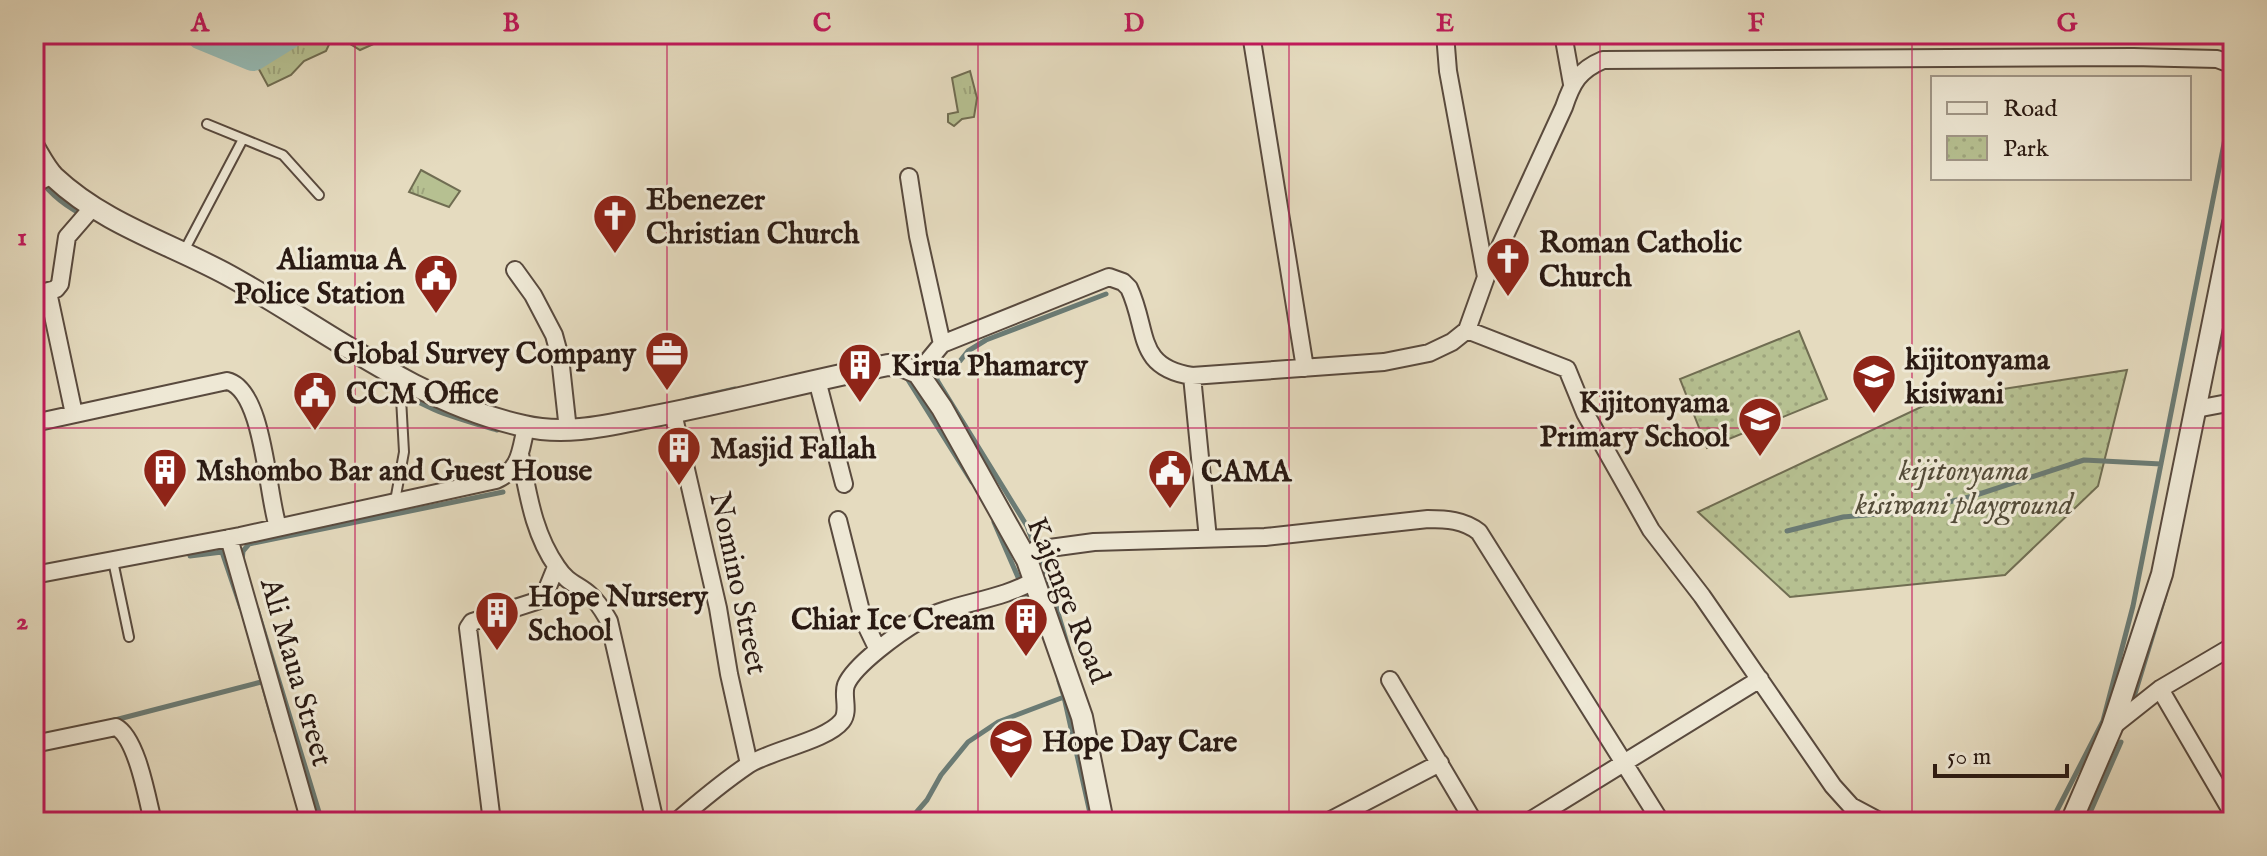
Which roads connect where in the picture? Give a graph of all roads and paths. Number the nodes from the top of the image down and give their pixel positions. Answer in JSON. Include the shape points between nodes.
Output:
{"nodes":[{"id":1,"x":1251,"y":34,"type":"edge"},
{"id":2,"x":1445,"y":34,"type":"edge"},
{"id":3,"x":1563,"y":34,"type":"edge"},
{"id":4,"x":2233,"y":65,"type":"edge"},
{"id":5,"x":1572,"y":84,"type":"junction"},
{"id":6,"x":207,"y":124,"type":"dead end"},
{"id":7,"x":243,"y":139,"type":"junction"},
{"id":8,"x":34,"y":147,"type":"edge"},
{"id":9,"x":909,"y":177,"type":"dead end"},
{"id":10,"x":43,"y":180,"type":"edge"},
{"id":11,"x":319,"y":195,"type":"dead end"},
{"id":12,"x":93,"y":207,"type":"junction"},
{"id":13,"x":2233,"y":223,"type":"edge"},
{"id":14,"x":184,"y":252,"type":"junction"},
{"id":15,"x":515,"y":270,"type":"dead end"},
{"id":16,"x":1486,"y":277,"type":"junction"},
{"id":17,"x":41,"y":294,"type":"edge"},
{"id":18,"x":1467,"y":330,"type":"junction"},
{"id":19,"x":942,"y":344,"type":"junction"},
{"id":20,"x":1305,"y":368,"type":"junction"},
{"id":21,"x":918,"y":373,"type":"junction"},
{"id":22,"x":1192,"y":376,"type":"junction"},
{"id":23,"x":400,"y":379,"type":"junction"},
{"id":24,"x":817,"y":380,"type":"junction"},
{"id":25,"x":2233,"y":402,"type":"edge"},
{"id":26,"x":2196,"y":409,"type":"junction"},
{"id":27,"x":673,"y":413,"type":"junction"},
{"id":28,"x":74,"y":414,"type":"junction"},
{"id":29,"x":34,"y":423,"type":"edge"},
{"id":30,"x":526,"y":427,"type":"junction"},
{"id":31,"x":568,"y":430,"type":"junction"},
{"id":32,"x":520,"y":452,"type":"junction"},
{"id":33,"x":844,"y":484,"type":"dead end"},
{"id":34,"x":394,"y":502,"type":"junction"},
{"id":35,"x":838,"y":520,"type":"dead end"},
{"id":36,"x":278,"y":527,"type":"junction"},
{"id":37,"x":229,"y":538,"type":"junction"},
{"id":38,"x":1208,"y":539,"type":"junction"},
{"id":39,"x":1027,"y":560,"type":"junction"},
{"id":40,"x":113,"y":561,"type":"junction"},
{"id":41,"x":556,"y":567,"type":"junction"},
{"id":42,"x":34,"y":575,"type":"edge"},
{"id":43,"x":1035,"y":580,"type":"junction"},
{"id":44,"x":129,"y":637,"type":"dead end"},
{"id":45,"x":2233,"y":646,"type":"edge"},
{"id":46,"x":878,"y":650,"type":"junction"},
{"id":47,"x":1760,"y":679,"type":"junction"},
{"id":48,"x":1390,"y":680,"type":"dead end"},
{"id":49,"x":2160,"y":689,"type":"junction"},
{"id":50,"x":2112,"y":727,"type":"junction"},
{"id":51,"x":34,"y":744,"type":"edge"},
{"id":52,"x":1623,"y":761,"type":"junction"},
{"id":53,"x":1440,"y":763,"type":"junction"},
{"id":54,"x":749,"y":764,"type":"junction"},
{"id":55,"x":2233,"y":814,"type":"edge"},
{"id":56,"x":490,"y":821,"type":"edge"},
{"id":57,"x":1874,"y":821,"type":"edge"},
{"id":58,"x":153,"y":822,"type":"edge"},
{"id":59,"x":310,"y":822,"type":"edge"},
{"id":60,"x":655,"y":822,"type":"edge"},
{"id":61,"x":676,"y":822,"type":"edge"},
{"id":62,"x":1103,"y":822,"type":"edge"},
{"id":63,"x":1327,"y":822,"type":"edge"},
{"id":64,"x":1474,"y":822,"type":"edge"},
{"id":65,"x":1528,"y":822,"type":"edge"},
{"id":66,"x":1661,"y":822,"type":"edge"},
{"id":67,"x":2071,"y":822,"type":"edge"}],
"edges":[{"from":1,"to":20,"type":"street"},
{"from":2,"to":16,"type":"street"},
{"from":3,"to":5,"type":"street"},
{"from":4,"to":5,"type":"street","via":[[2217,59],[2148,57],[1617,59],[1591,65]]},
{"from":5,"to":16,"type":"street"},
{"from":6,"to":7,"type":"lane"},
{"from":7,"to":11,"type":"lane","via":[[283,155]]},
{"from":7,"to":14,"type":"lane"},
{"from":8,"to":10,"type":"street"},
{"from":9,"to":19,"type":"street"},
{"from":10,"to":12,"type":"street"},
{"from":12,"to":14,"type":"street"},
{"from":12,"to":17,"type":"street","via":[[67,237],[56,289]]},
{"from":13,"to":26,"type":"street"},
{"from":14,"to":23,"type":"street","via":[[287,307]]},
{"from":15,"to":31,"type":"street","via":[[554,335]]},
{"from":16,"to":18,"type":"street"},
{"from":17,"to":28,"type":"street"},
{"from":18,"to":20,"type":"street","via":[[1429,353],[1405,359]]},
{"from":18,"to":47,"type":"street","via":[[1567,369],[1635,505]]},
{"from":19,"to":21,"type":"street"},
{"from":19,"to":22,"type":"street","via":[[1109,277],[1129,288],[1157,364]]},
{"from":20,"to":22,"type":"street"},
{"from":21,"to":24,"type":"street","via":[[888,365]]},
{"from":21,"to":39,"type":"street","name":"Kajenge Road"},
{"from":22,"to":38,"type":"street"},
{"from":23,"to":30,"type":"street","via":[[481,415]]},
{"from":23,"to":34,"type":"lane","via":[[404,452]]},
{"from":24,"to":27,"type":"street"},
{"from":24,"to":33,"type":"street"},
{"from":25,"to":26,"type":"street"},
{"from":26,"to":50,"type":"street","via":[[2162,574]]},
{"from":27,"to":31,"type":"street"},
{"from":27,"to":54,"type":"street","name":"Nomino Street"},
{"from":28,"to":29,"type":"street"},
{"from":28,"to":36,"type":"street","via":[[227,381],[238,384],[253,411]]},
{"from":30,"to":31,"type":"street"},
{"from":30,"to":32,"type":"street"},
{"from":32,"to":34,"type":"street","via":[[510,474],[496,480]]},
{"from":32,"to":41,"type":"street","via":[[535,529]]},
{"from":34,"to":36,"type":"street"},
{"from":35,"to":46,"type":"street","via":[[863,619]]},
{"from":36,"to":37,"type":"street"},
{"from":37,"to":40,"type":"street"},
{"from":37,"to":59,"type":"street","name":"Ali Maua Street"},
{"from":38,"to":39,"type":"street","via":[[1057,546],[1035,550]]},
{"from":38,"to":52,"type":"street","via":[[1428,519],[1471,526]]},
{"from":39,"to":43,"type":"street","name":"Kajenge Road"},
{"from":40,"to":42,"type":"street"},
{"from":40,"to":44,"type":"lane"},
{"from":41,"to":56,"type":"street","via":[[543,599],[472,622],[468,628]]},
{"from":41,"to":60,"type":"street","via":[[600,605],[609,621]]},
{"from":43,"to":46,"type":"street","via":[[920,621]]},
{"from":43,"to":62,"type":"street","name":"Kajenge Road","via":[[1082,717]]},
{"from":45,"to":49,"type":"street"},
{"from":46,"to":54,"type":"street","via":[[847,682],[841,723]]},
{"from":47,"to":52,"type":"street"},
{"from":47,"to":57,"type":"street","via":[[1833,786]]},
{"from":48,"to":53,"type":"street"},
{"from":49,"to":50,"type":"street"},
{"from":49,"to":55,"type":"street"},
{"from":50,"to":67,"type":"street"},
{"from":51,"to":58,"type":"street","via":[[116,727],[124,731]]},
{"from":52,"to":65,"type":"street"},
{"from":52,"to":66,"type":"street"},
{"from":53,"to":63,"type":"street"},
{"from":53,"to":64,"type":"street"},
{"from":54,"to":61,"type":"street"}]}
